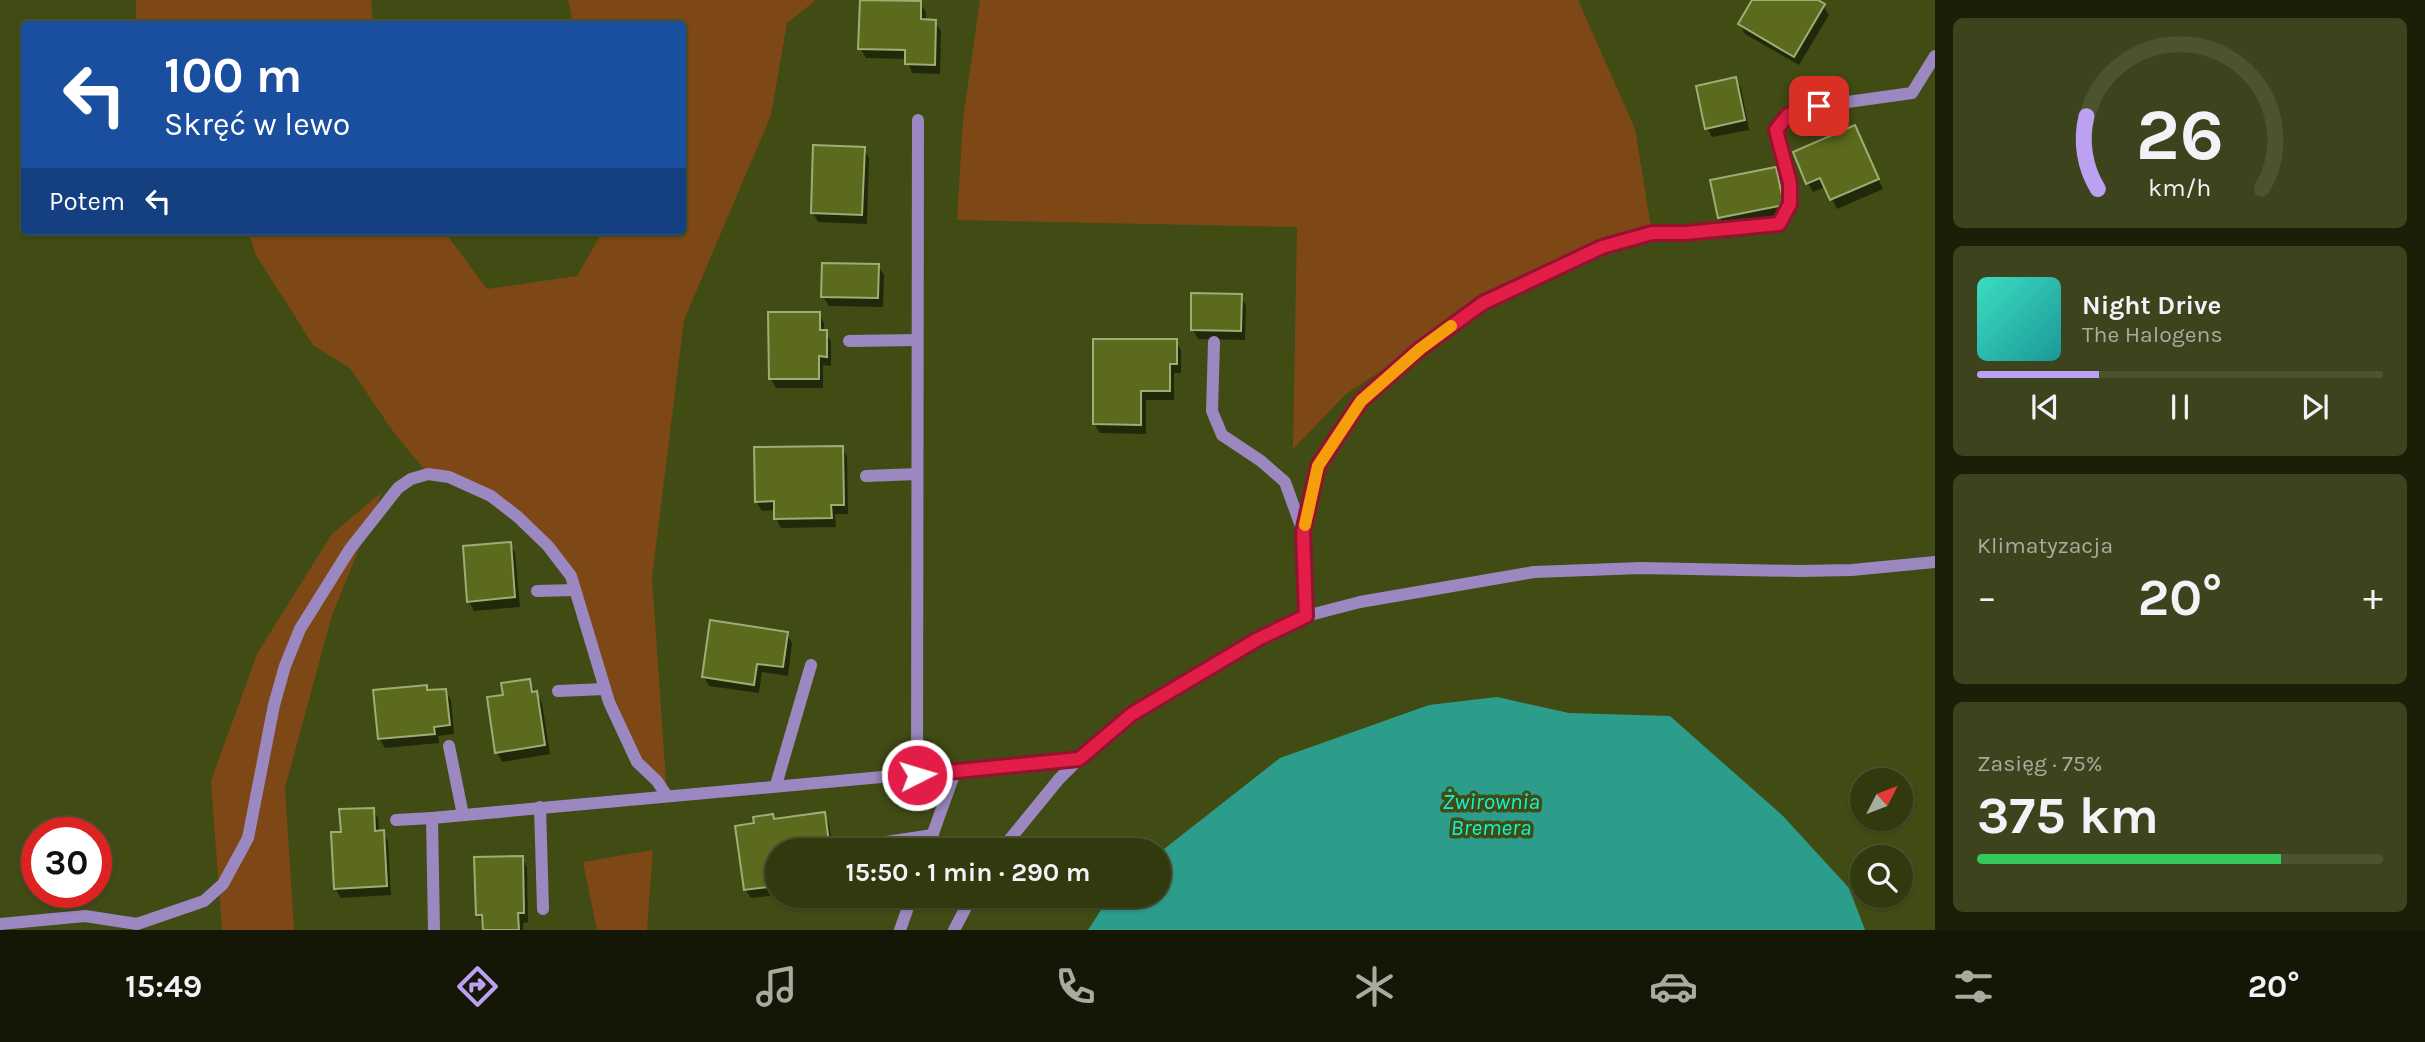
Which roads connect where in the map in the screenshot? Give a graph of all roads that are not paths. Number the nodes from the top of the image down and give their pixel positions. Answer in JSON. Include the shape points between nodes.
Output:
{"nodes":[{"id":1,"x":1935,"y":57,"type":"edge"},
{"id":2,"x":918,"y":120,"type":"dead end"},
{"id":3,"x":917,"y":340,"type":"junction"},
{"id":4,"x":849,"y":341,"type":"dead end"},
{"id":5,"x":1214,"y":342,"type":"dead end"},
{"id":6,"x":917,"y":474,"type":"junction"},
{"id":7,"x":866,"y":476,"type":"dead end"},
{"id":8,"x":1303,"y":532,"type":"junction"},
{"id":9,"x":1935,"y":562,"type":"edge"},
{"id":10,"x":575,"y":590,"type":"junction"},
{"id":11,"x":537,"y":591,"type":"dead end"},
{"id":12,"x":1306,"y":616,"type":"junction"},
{"id":13,"x":811,"y":665,"type":"dead end"},
{"id":14,"x":604,"y":689,"type":"junction"},
{"id":15,"x":558,"y":691,"type":"dead end"},
{"id":16,"x":449,"y":746,"type":"dead end"},
{"id":17,"x":1079,"y":759,"type":"junction"},
{"id":18,"x":955,"y":772,"type":"junction"},
{"id":19,"x":917,"y":775,"type":"junction"},
{"id":20,"x":776,"y":785,"type":"junction"},
{"id":21,"x":667,"y":796,"type":"junction"},
{"id":22,"x":540,"y":807,"type":"junction"},
{"id":23,"x":463,"y":815,"type":"junction"},
{"id":24,"x":432,"y":818,"type":"junction"},
{"id":25,"x":396,"y":820,"type":"dead end"},
{"id":26,"x":933,"y":835,"type":"junction"},
{"id":27,"x":913,"y":838,"type":"edge"},
{"id":28,"x":932,"y":838,"type":"edge"},
{"id":29,"x":1011,"y":838,"type":"edge"},
{"id":30,"x":908,"y":908,"type":"edge"},
{"id":31,"x":966,"y":908,"type":"edge"},
{"id":32,"x":543,"y":909,"type":"dead end"},
{"id":33,"x":0,"y":924,"type":"edge"},
{"id":34,"x":434,"y":930,"type":"edge"},
{"id":35,"x":900,"y":930,"type":"edge"},
{"id":36,"x":954,"y":930,"type":"edge"}],
"edges":[{"from":1,"to":8,"type":"street","via":[[1912,93],[1788,115],[1776,130],[1790,183],[1790,204],[1779,224],[1652,233],[1602,247],[1483,303],[1420,349],[1361,401],[1318,466]]},
{"from":2,"to":3,"type":"street"},
{"from":3,"to":4,"type":"street"},
{"from":3,"to":6,"type":"street"},
{"from":5,"to":8,"type":"street","via":[[1212,411],[1222,435],[1285,482]]},
{"from":6,"to":7,"type":"street"},
{"from":6,"to":19,"type":"street"},
{"from":8,"to":12,"type":"street"},
{"from":9,"to":12,"type":"street","via":[[1852,570],[1534,572],[1360,602]]},
{"from":10,"to":11,"type":"street"},
{"from":10,"to":14,"type":"street"},
{"from":10,"to":33,"type":"street","via":[[571,576],[548,546],[491,496],[449,477],[428,474],[411,479],[398,488],[350,549],[300,629],[274,705],[248,838],[223,884],[204,901],[137,924],[85,916]]},
{"from":12,"to":17,"type":"street","via":[[1258,639],[1132,714]]},
{"from":13,"to":20,"type":"street"},
{"from":14,"to":15,"type":"street"},
{"from":14,"to":21,"type":"street","via":[[637,762]]},
{"from":16,"to":23,"type":"street"},
{"from":17,"to":18,"type":"street"},
{"from":17,"to":29,"type":"street"},
{"from":18,"to":19,"type":"street"},
{"from":18,"to":26,"type":"street"},
{"from":19,"to":20,"type":"street"},
{"from":20,"to":21,"type":"street"},
{"from":21,"to":22,"type":"street"},
{"from":22,"to":23,"type":"street"},
{"from":22,"to":32,"type":"street"},
{"from":23,"to":24,"type":"street"},
{"from":24,"to":25,"type":"street"},
{"from":24,"to":34,"type":"street"},
{"from":26,"to":27,"type":"street"},
{"from":26,"to":28,"type":"street"},
{"from":30,"to":35,"type":"street"},
{"from":31,"to":36,"type":"street"}]}
